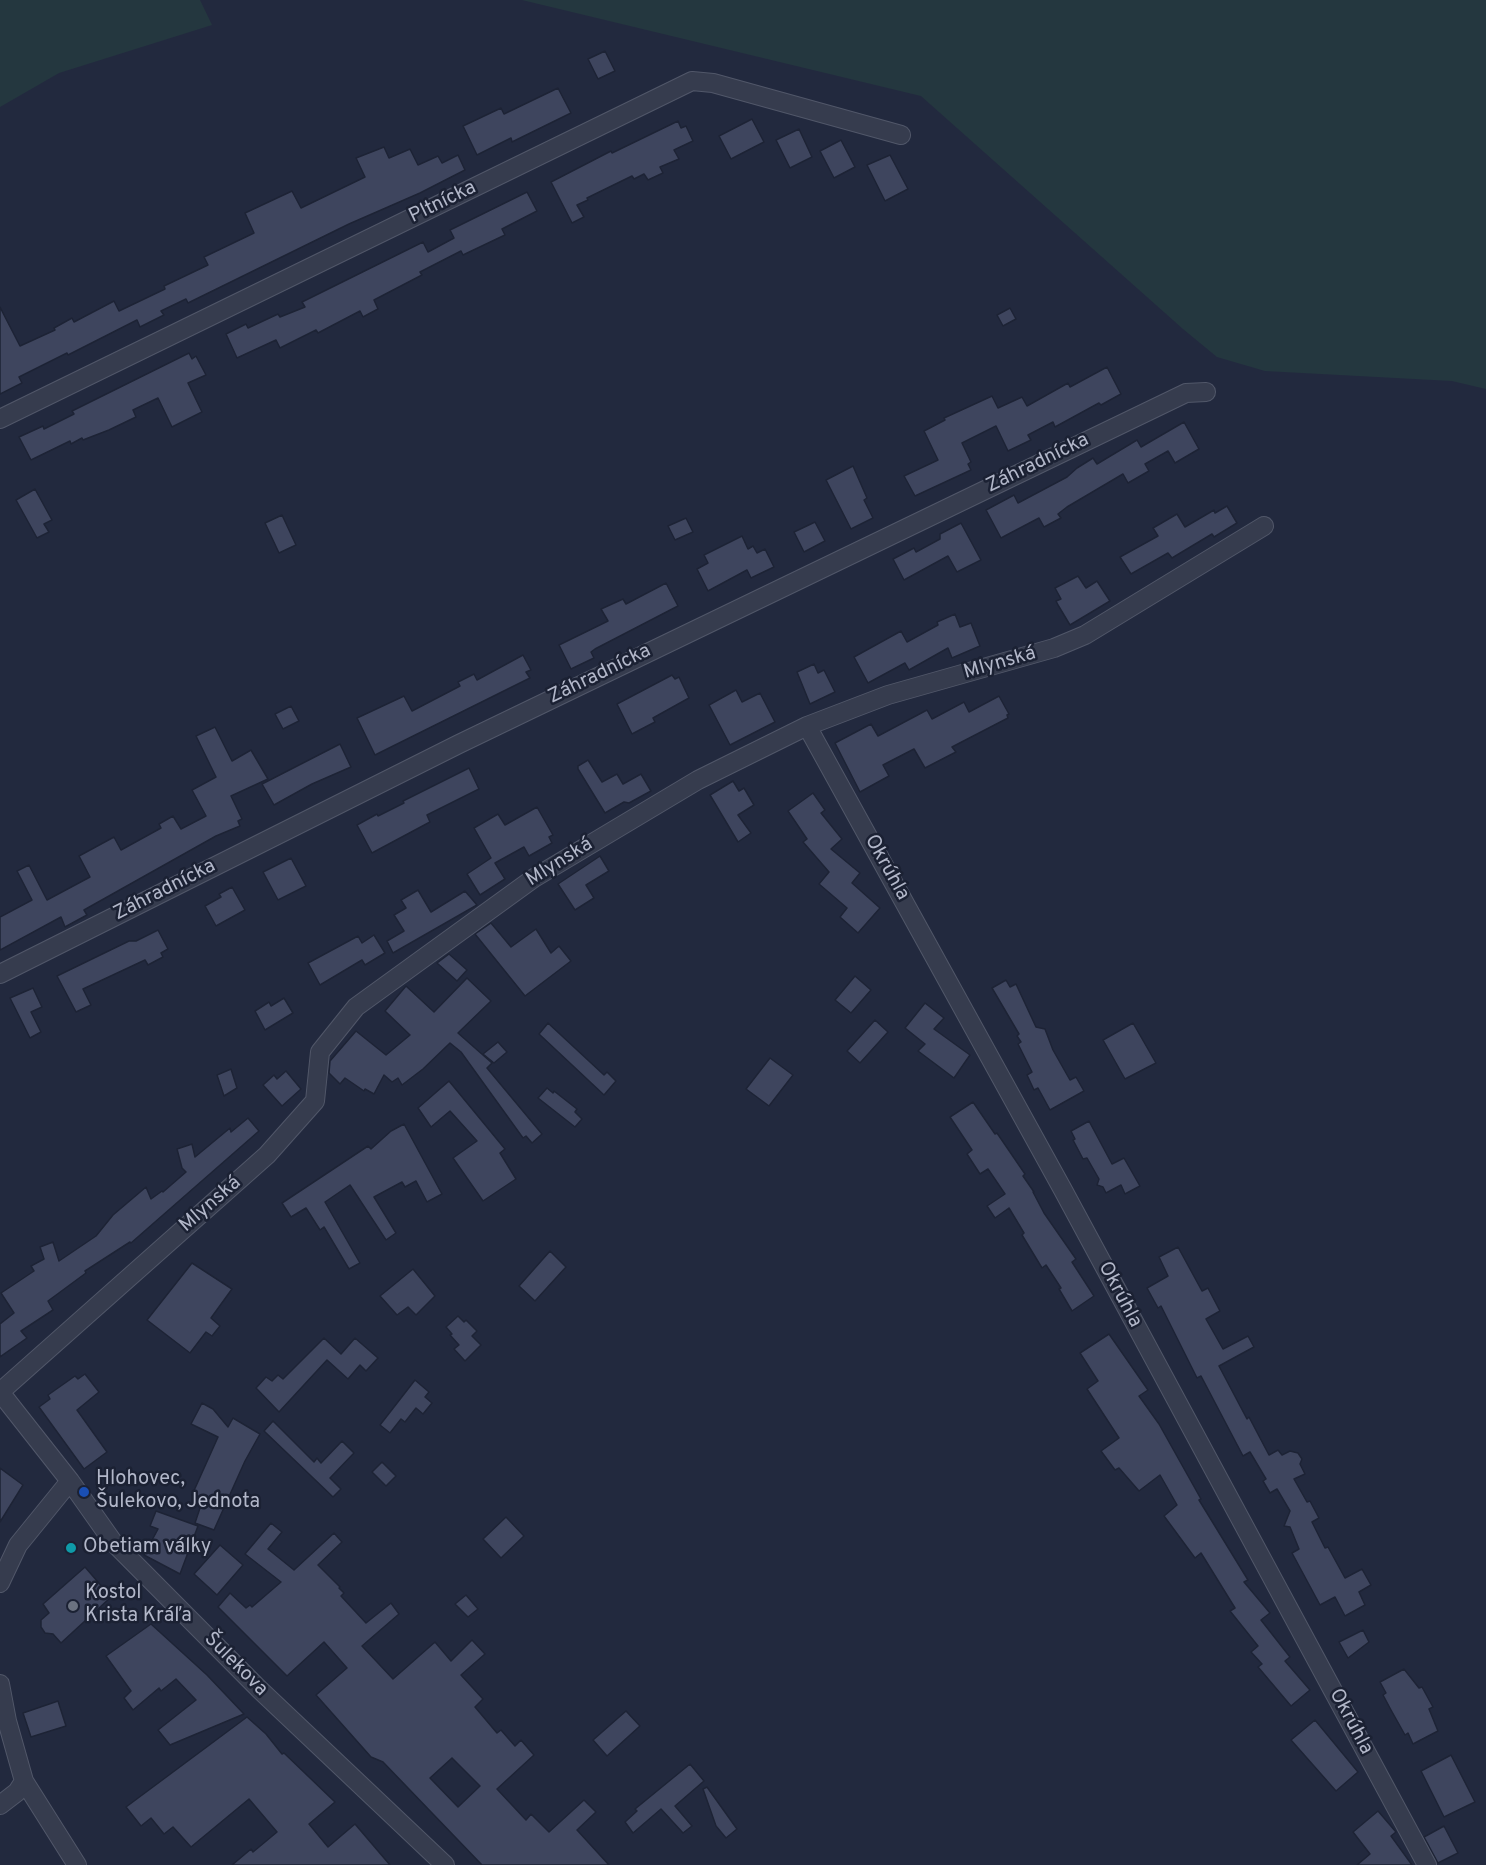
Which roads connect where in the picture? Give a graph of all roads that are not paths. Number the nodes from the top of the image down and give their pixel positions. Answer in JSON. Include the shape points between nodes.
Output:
{"nodes":[{"id":1,"x":901,"y":135,"type":"dead end"},
{"id":2,"x":1206,"y":392,"type":"dead end"},
{"id":3,"x":0,"y":419,"type":"edge"},
{"id":4,"x":1264,"y":526,"type":"dead end"},
{"id":5,"x":807,"y":726,"type":"junction"},
{"id":6,"x":0,"y":974,"type":"edge"},
{"id":7,"x":0,"y":1392,"type":"edge"},
{"id":8,"x":70,"y":1481,"type":"junction"},
{"id":9,"x":0,"y":1583,"type":"edge"},
{"id":10,"x":0,"y":1684,"type":"edge"},
{"id":11,"x":24,"y":1781,"type":"junction"},
{"id":12,"x":0,"y":1805,"type":"edge"},
{"id":13,"x":77,"y":1865,"type":"edge"},
{"id":14,"x":445,"y":1865,"type":"edge"},
{"id":15,"x":1427,"y":1865,"type":"edge"}],
"edges":[{"from":1,"to":3,"type":"street","name":"Pltnícka","via":[[713,83],[692,81]]},
{"from":2,"to":6,"type":"street","name":"Záhradnícka","via":[[1175,398],[459,744]]},
{"from":4,"to":5,"type":"street","name":"Mlynská","via":[[1085,635],[1054,648],[888,695]]},
{"from":5,"to":7,"type":"street","name":"Mlynská","via":[[698,780],[534,878],[356,1007],[320,1052],[315,1101],[267,1155]]},
{"from":5,"to":15,"type":"street","name":"Okrúhla","via":[[1063,1190]]},
{"from":7,"to":8,"type":"street","name":"Šulekova"},
{"from":8,"to":9,"type":"street","via":[[18,1545]]},
{"from":8,"to":14,"type":"street","name":"Šulekova","via":[[113,1542],[259,1689]]},
{"from":10,"to":11,"type":"street"},
{"from":11,"to":12,"type":"street"},
{"from":11,"to":13,"type":"street"}]}
